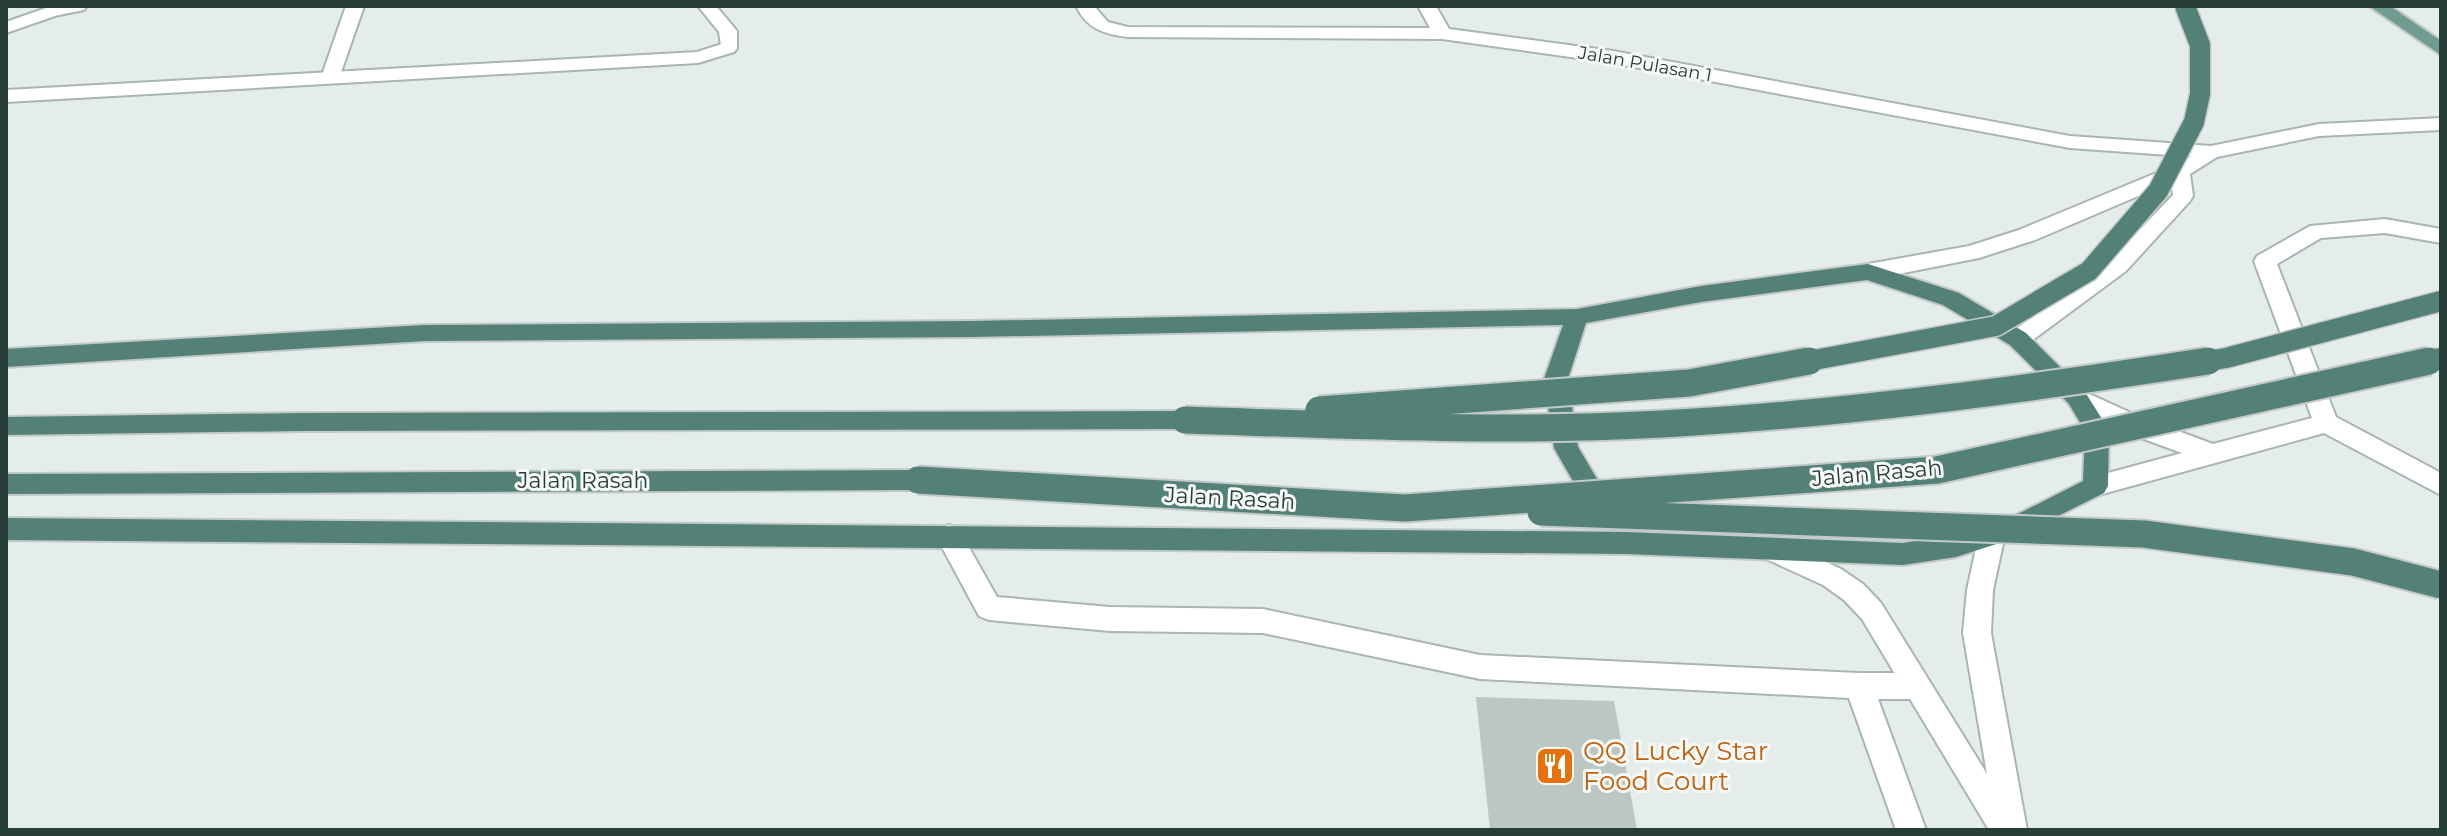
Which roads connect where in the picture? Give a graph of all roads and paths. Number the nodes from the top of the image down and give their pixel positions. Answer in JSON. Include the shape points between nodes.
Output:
{"nodes":[{"id":1,"x":78,"y":6,"type":"edge"},
{"id":2,"x":355,"y":6,"type":"edge"},
{"id":3,"x":707,"y":6,"type":"edge"},
{"id":4,"x":1085,"y":6,"type":"edge"},
{"id":5,"x":1427,"y":6,"type":"edge"},
{"id":6,"x":2185,"y":6,"type":"edge"},
{"id":7,"x":2378,"y":6,"type":"edge"},
{"id":8,"x":6,"y":28,"type":"edge"},
{"id":9,"x":1442,"y":34,"type":"junction"},
{"id":10,"x":2441,"y":49,"type":"edge"},
{"id":11,"x":330,"y":78,"type":"junction"},
{"id":12,"x":6,"y":96,"type":"edge"},
{"id":13,"x":2441,"y":124,"type":"edge"},
{"id":14,"x":2211,"y":152,"type":"junction"},
{"id":15,"x":2180,"y":171,"type":"junction"},
{"id":16,"x":2441,"y":236,"type":"edge"},
{"id":17,"x":1868,"y":272,"type":"junction"},
{"id":18,"x":2441,"y":301,"type":"edge"},
{"id":19,"x":1577,"y":317,"type":"junction"},
{"id":20,"x":2018,"y":339,"type":"junction"},
{"id":21,"x":6,"y":358,"type":"edge"},
{"id":22,"x":2441,"y":358,"type":"edge"},
{"id":23,"x":2077,"y":398,"type":"junction"},
{"id":24,"x":1185,"y":420,"type":"junction"},
{"id":25,"x":2326,"y":423,"type":"junction"},
{"id":26,"x":6,"y":426,"type":"edge"},
{"id":27,"x":2215,"y":455,"type":"junction"},
{"id":28,"x":6,"y":484,"type":"edge"},
{"id":29,"x":2441,"y":485,"type":"edge"},
{"id":30,"x":2095,"y":486,"type":"junction"},
{"id":31,"x":1405,"y":508,"type":"junction"},
{"id":32,"x":6,"y":529,"type":"edge"},
{"id":33,"x":949,"y":536,"type":"junction"},
{"id":34,"x":1991,"y":539,"type":"junction"},
{"id":35,"x":1626,"y":543,"type":"junction"},
{"id":36,"x":1773,"y":550,"type":"junction"},
{"id":37,"x":2441,"y":585,"type":"edge"},
{"id":38,"x":1859,"y":686,"type":"junction"},
{"id":39,"x":1916,"y":686,"type":"junction"},
{"id":40,"x":1911,"y":830,"type":"edge"},
{"id":41,"x":2009,"y":830,"type":"edge"}],
"edges":[{"from":1,"to":8,"type":"street"},
{"from":2,"to":11,"type":"street"},
{"from":3,"to":11,"type":"street","via":[[728,31],[728,48],[698,57]]},
{"from":4,"to":9,"type":"street","name":"Jalan Pulasan 1","via":[[1100,26],[1128,32]]},
{"from":5,"to":9,"type":"street"},
{"from":6,"to":24,"type":"highway","bridge":true,"via":[[2200,45],[2200,94],[2194,122],[2158,191],[2089,271],[1996,326],[1689,383]]},
{"from":7,"to":10,"type":"main road"},
{"from":9,"to":14,"type":"street","name":"Jalan Pulasan 1","via":[[1613,57],[2070,142]]},
{"from":11,"to":12,"type":"street"},
{"from":13,"to":14,"type":"street","via":[[2319,130]]},
{"from":14,"to":15,"type":"street"},
{"from":15,"to":17,"type":"street","via":[[2027,235],[1971,253]]},
{"from":15,"to":20,"type":"street","via":[[2183,196],[2118,266]]},
{"from":16,"to":25,"type":"street","via":[[2385,226],[2317,231],[2265,261]]},
{"from":17,"to":19,"type":"highway"},
{"from":17,"to":20,"type":"highway","via":[[1951,299]]},
{"from":18,"to":24,"type":"highway","bridge":true,"via":[[2226,358],[1964,397],[1663,424],[1530,428]]},
{"from":19,"to":21,"type":"highway","via":[[425,333]]},
{"from":19,"to":35,"type":"highway","via":[[1556,379],[1566,448]]},
{"from":20,"to":23,"type":"highway"},
{"from":22,"to":31,"type":"highway","name":"Jalan Rasah","bridge":true,"via":[[1937,470]]},
{"from":23,"to":27,"type":"street"},
{"from":23,"to":30,"type":"highway","via":[[2097,430]]},
{"from":24,"to":26,"type":"highway","via":[[243,420]]},
{"from":25,"to":27,"type":"street"},
{"from":25,"to":29,"type":"street"},
{"from":27,"to":30,"type":"street"},
{"from":28,"to":31,"type":"highway","name":"Jalan Rasah","bridge":true,"via":[[918,480]]},
{"from":30,"to":34,"type":"highway"},
{"from":31,"to":37,"type":"highway","bridge":true,"via":[[2144,534],[2353,562]]},
{"from":32,"to":33,"type":"highway"},
{"from":33,"to":35,"type":"highway"},
{"from":33,"to":38,"type":"street","via":[[989,608],[1110,619],[1263,621],[1480,667]]},
{"from":34,"to":36,"type":"highway","via":[[1903,554]]},
{"from":34,"to":41,"type":"street","via":[[1977,633]]},
{"from":35,"to":36,"type":"highway"},
{"from":36,"to":39,"type":"street","via":[[1814,566],[1862,601],[1889,633]]},
{"from":38,"to":39,"type":"street"},
{"from":38,"to":40,"type":"street"},
{"from":39,"to":41,"type":"street"}]}
